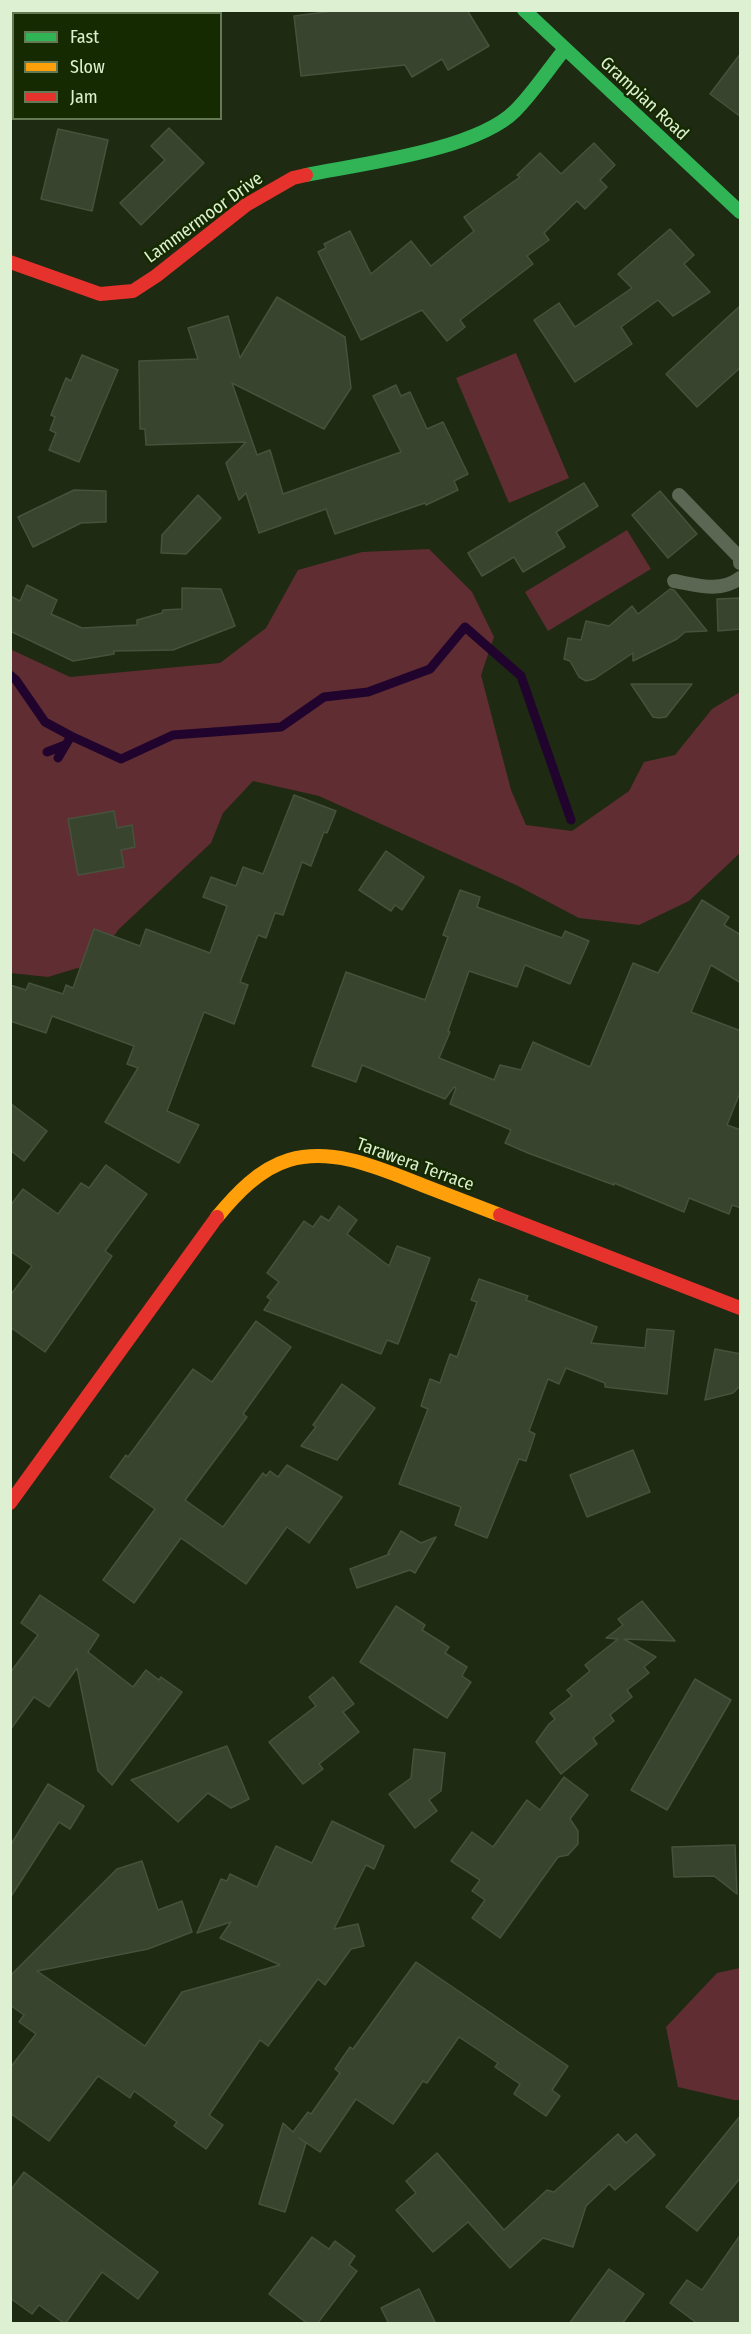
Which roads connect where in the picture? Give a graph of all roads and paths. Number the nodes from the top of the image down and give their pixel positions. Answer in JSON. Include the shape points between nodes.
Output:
{"nodes":[{"id":1,"x":524,"y":10,"type":"edge"},
{"id":2,"x":564,"y":50,"type":"junction"},
{"id":3,"x":741,"y":212,"type":"edge"},
{"id":4,"x":10,"y":262,"type":"edge"},
{"id":5,"x":679,"y":495,"type":"dead end"},
{"id":6,"x":741,"y":563,"type":"edge"},
{"id":7,"x":741,"y":578,"type":"edge"},
{"id":8,"x":674,"y":581,"type":"dead end"},
{"id":9,"x":741,"y":1308,"type":"edge"},
{"id":10,"x":10,"y":1503,"type":"edge"}],
"edges":[{"from":1,"to":2,"type":"street","name":"Grampian Road"},
{"from":2,"to":3,"type":"street","name":"Grampian Road"},
{"from":2,"to":4,"type":"street","name":"Lammermoor Drive","via":[[514,112],[493,126],[448,146],[293,178],[246,205],[133,291],[100,294]]},
{"from":5,"to":6,"type":"lane"},
{"from":7,"to":8,"type":"lane","via":[[714,588]]},
{"from":9,"to":10,"type":"street","name":"Tarawera Terrace","via":[[351,1159],[307,1156],[285,1160],[251,1180],[219,1215]]}]}
